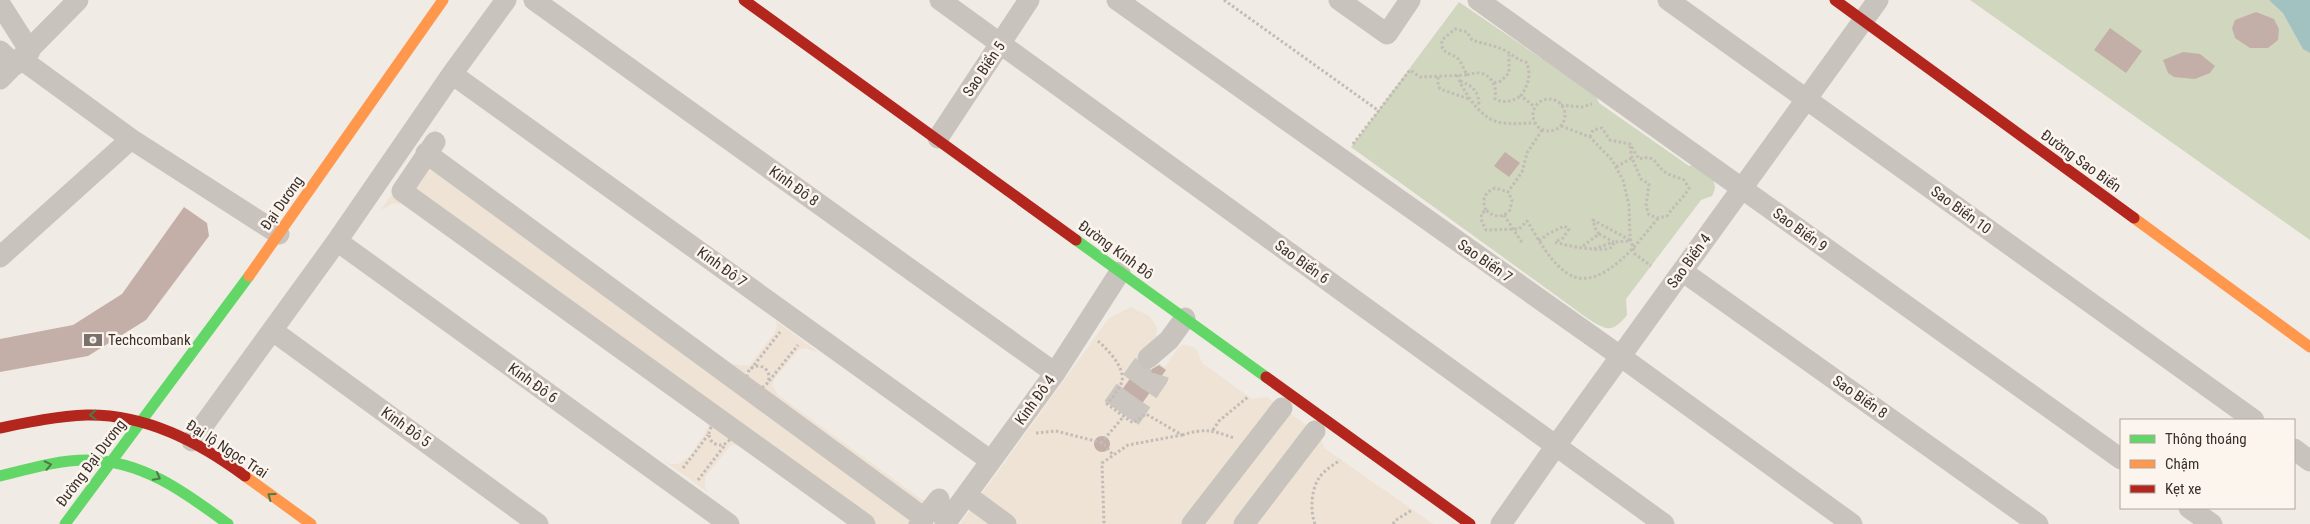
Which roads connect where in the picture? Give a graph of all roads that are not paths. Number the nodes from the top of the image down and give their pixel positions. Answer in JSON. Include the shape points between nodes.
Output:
{"nodes":[{"id":1,"x":78,"y":0,"type":"edge"},
{"id":2,"x":443,"y":0,"type":"edge"},
{"id":3,"x":506,"y":0,"type":"edge"},
{"id":4,"x":534,"y":0,"type":"edge"},
{"id":5,"x":744,"y":0,"type":"edge"},
{"id":6,"x":940,"y":0,"type":"edge"},
{"id":7,"x":1029,"y":0,"type":"edge"},
{"id":8,"x":1117,"y":0,"type":"edge"},
{"id":9,"x":1339,"y":0,"type":"edge"},
{"id":10,"x":1410,"y":0,"type":"edge"},
{"id":11,"x":1478,"y":0,"type":"edge"},
{"id":12,"x":1668,"y":0,"type":"edge"},
{"id":13,"x":1834,"y":0,"type":"edge"},
{"id":14,"x":1878,"y":0,"type":"edge"},
{"id":15,"x":0,"y":4,"type":"edge"},
{"id":16,"x":1864,"y":20,"type":"junction"},
{"id":17,"x":1001,"y":44,"type":"junction"},
{"id":18,"x":13,"y":61,"type":"edge"},
{"id":19,"x":452,"y":74,"type":"junction"},
{"id":20,"x":1806,"y":98,"type":"junction"},
{"id":21,"x":938,"y":138,"type":"junction"},
{"id":22,"x":131,"y":139,"type":"junction"},
{"id":23,"x":1742,"y":188,"type":"junction"},
{"id":24,"x":279,"y":234,"type":"junction"},
{"id":25,"x":337,"y":241,"type":"junction"},
{"id":26,"x":0,"y":257,"type":"edge"},
{"id":27,"x":1682,"y":271,"type":"junction"},
{"id":28,"x":1120,"y":272,"type":"junction"},
{"id":29,"x":1185,"y":318,"type":"junction"},
{"id":30,"x":273,"y":331,"type":"junction"},
{"id":31,"x":2310,"y":347,"type":"edge"},
{"id":32,"x":1620,"y":356,"type":"junction"},
{"id":33,"x":1155,"y":363,"type":"tunnel mouth"},
{"id":34,"x":1054,"y":373,"type":"junction"},
{"id":35,"x":1282,"y":408,"type":"dead end"},
{"id":36,"x":2253,"y":419,"type":"edge"},
{"id":37,"x":142,"y":421,"type":"junction"},
{"id":38,"x":0,"y":428,"type":"edge"},
{"id":39,"x":1314,"y":432,"type":"dead end"},
{"id":40,"x":192,"y":441,"type":"junction"},
{"id":41,"x":1555,"y":446,"type":"junction"},
{"id":42,"x":2295,"y":450,"type":"edge"},
{"id":43,"x":2120,"y":458,"type":"edge"},
{"id":44,"x":2310,"y":460,"type":"edge"},
{"id":45,"x":991,"y":461,"type":"junction"},
{"id":46,"x":111,"y":462,"type":"junction"},
{"id":47,"x":0,"y":476,"type":"edge"},
{"id":48,"x":939,"y":499,"type":"dead end"},
{"id":49,"x":976,"y":502,"type":"dead end"},
{"id":50,"x":2190,"y":509,"type":"edge"},
{"id":51,"x":922,"y":521,"type":"edge"},
{"id":52,"x":65,"y":524,"type":"edge"},
{"id":53,"x":228,"y":524,"type":"edge"},
{"id":54,"x":311,"y":524,"type":"edge"},
{"id":55,"x":538,"y":524,"type":"edge"},
{"id":56,"x":729,"y":524,"type":"edge"},
{"id":57,"x":865,"y":524,"type":"edge"},
{"id":58,"x":945,"y":524,"type":"edge"},
{"id":59,"x":1006,"y":524,"type":"edge"},
{"id":60,"x":1192,"y":524,"type":"edge"},
{"id":61,"x":1244,"y":524,"type":"edge"},
{"id":62,"x":1470,"y":524,"type":"edge"},
{"id":63,"x":1501,"y":524,"type":"edge"},
{"id":64,"x":1664,"y":524,"type":"edge"},
{"id":65,"x":1852,"y":524,"type":"edge"},
{"id":66,"x":2038,"y":524,"type":"edge"},
{"id":67,"x":2212,"y":524,"type":"edge"}],
"edges":[{"from":1,"to":18,"type":"street"},
{"from":2,"to":24,"type":"street","name":"Đại Dương"},
{"from":3,"to":19,"type":"street"},
{"from":4,"to":34,"type":"street","name":"Kinh Đô 8"},
{"from":5,"to":21,"type":"street","name":"Đường Kinh Đô"},
{"from":6,"to":17,"type":"street","name":"Sao Biển 6"},
{"from":7,"to":17,"type":"street","name":"Sao Biển 5"},
{"from":8,"to":32,"type":"street","name":"Sao Biển 7"},
{"from":9,"to":10,"type":"street","via":[[1387,34]]},
{"from":11,"to":23,"type":"street","name":"Sao Biển 9"},
{"from":12,"to":20,"type":"street","name":"Sao Biển 10"},
{"from":13,"to":16,"type":"street","name":"Đường Sao Biển"},
{"from":14,"to":16,"type":"street","name":"Sao Biển 4"},
{"from":15,"to":18,"type":"street"},
{"from":16,"to":20,"type":"street","name":"Sao Biển 4"},
{"from":16,"to":31,"type":"street","name":"Đường Sao Biển"},
{"from":17,"to":21,"type":"street","name":"Sao Biển 5"},
{"from":17,"to":41,"type":"street","name":"Sao Biển 6"},
{"from":18,"to":22,"type":"street"},
{"from":19,"to":25,"type":"street"},
{"from":19,"to":45,"type":"street","name":"Kinh Đô 7"},
{"from":20,"to":23,"type":"street","name":"Sao Biển 4"},
{"from":20,"to":36,"type":"street","name":"Sao Biển 10"},
{"from":21,"to":28,"type":"street","name":"Đường Kinh Đô"},
{"from":22,"to":24,"type":"street"},
{"from":22,"to":26,"type":"street"},
{"from":23,"to":27,"type":"street","name":"Sao Biển 4"},
{"from":23,"to":43,"type":"street","name":"Sao Biển 9"},
{"from":24,"to":37,"type":"street","name":"Đại Dương"},
{"from":25,"to":30,"type":"street"},
{"from":25,"to":56,"type":"street","name":"Kinh Đô 6"},
{"from":27,"to":32,"type":"street","name":"Sao Biển 4"},
{"from":27,"to":66,"type":"street","name":"Sao Biển 8"},
{"from":28,"to":29,"type":"street","name":"Đường Kinh Đô"},
{"from":28,"to":34,"type":"street","name":"Kinh Đô 4"},
{"from":29,"to":33,"type":"street"},
{"from":29,"to":62,"type":"street","name":"Đường Kinh Đô"},
{"from":30,"to":40,"type":"street"},
{"from":30,"to":55,"type":"street","name":"Kinh Đô 5"},
{"from":32,"to":41,"type":"street","name":"Sao Biển 4"},
{"from":32,"to":65,"type":"street","name":"Sao Biển 7"},
{"from":34,"to":45,"type":"street","name":"Kinh Đô 4"},
{"from":35,"to":60,"type":"street"},
{"from":37,"to":38,"type":"street","name":"Đại lộ Ngọc Trai","one_way":true,"via":[[98,415],[61,417]]},
{"from":37,"to":40,"type":"street","name":"Đại lộ Ngọc Trai"},
{"from":37,"to":46,"type":"street","name":"Đường Đại Dương"},
{"from":39,"to":61,"type":"street"},
{"from":54,"to":40,"type":"street","name":"Đại lộ Ngọc Trai","one_way":true},
{"from":41,"to":63,"type":"street","name":"Sao Biển 4"},
{"from":41,"to":64,"type":"street","name":"Sao Biển 6"},
{"from":42,"to":44,"type":"street"},
{"from":45,"to":58,"type":"street","name":"Kinh Đô 4"},
{"from":47,"to":46,"type":"street","one_way":true,"via":[[62,462]]},
{"from":46,"to":52,"type":"street","name":"Đường Đại Dương"},
{"from":46,"to":53,"type":"street","one_way":true,"via":[[152,474],[180,489]]},
{"from":48,"to":51,"type":"street"},
{"from":49,"to":59,"type":"street"},
{"from":50,"to":67,"type":"street"},
{"from":51,"to":57,"type":"street","via":[[431,147],[398,197]]}]}
